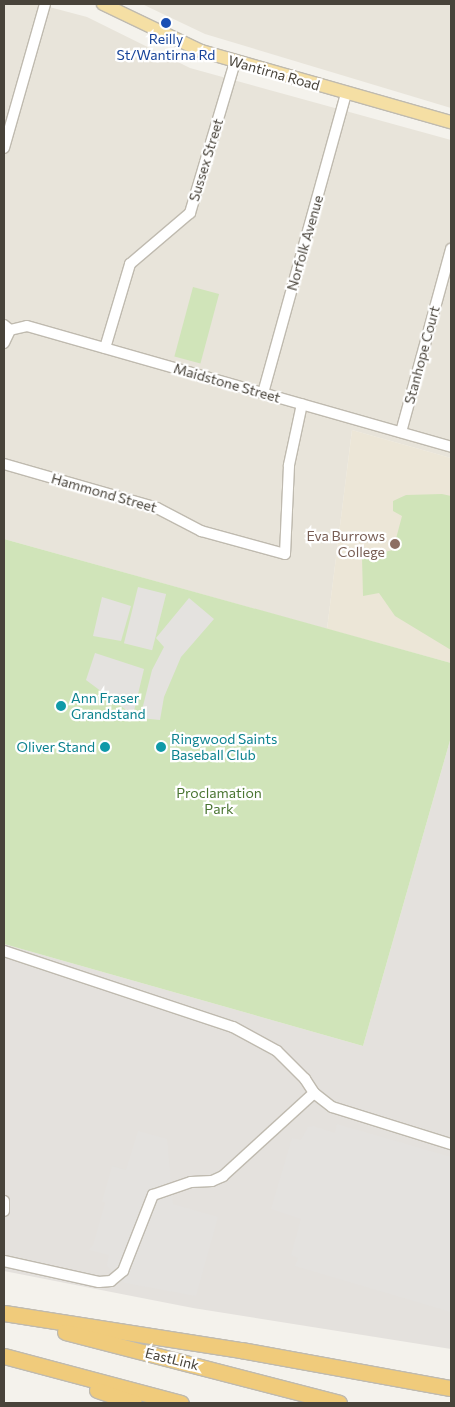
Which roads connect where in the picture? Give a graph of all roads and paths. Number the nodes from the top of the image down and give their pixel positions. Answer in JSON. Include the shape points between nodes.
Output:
{"nodes":[{"id":1,"x":45,"y":4,"type":"edge"},
{"id":2,"x":103,"y":4,"type":"edge"},
{"id":3,"x":235,"y":62,"type":"junction"},
{"id":4,"x":346,"y":93,"type":"junction"},
{"id":5,"x":451,"y":122,"type":"edge"},
{"id":6,"x":4,"y":148,"type":"edge"},
{"id":7,"x":451,"y":249,"type":"edge"},
{"id":8,"x":7,"y":328,"type":"edge"},
{"id":9,"x":4,"y":343,"type":"edge"},
{"id":10,"x":105,"y":348,"type":"junction"},
{"id":11,"x":262,"y":394,"type":"junction"},
{"id":12,"x":302,"y":404,"type":"junction"},
{"id":13,"x":401,"y":432,"type":"junction"},
{"id":14,"x":451,"y":447,"type":"edge"},
{"id":15,"x":4,"y":464,"type":"edge"},
{"id":16,"x":4,"y":951,"type":"edge"},
{"id":17,"x":314,"y":1093,"type":"junction"},
{"id":18,"x":451,"y":1144,"type":"edge"},
{"id":19,"x":4,"y":1201,"type":"edge"},
{"id":20,"x":4,"y":1210,"type":"edge"},
{"id":21,"x":4,"y":1261,"type":"edge"},
{"id":22,"x":4,"y":1315,"type":"edge"},
{"id":23,"x":5,"y":1356,"type":"edge"},
{"id":24,"x":451,"y":1388,"type":"edge"},
{"id":25,"x":134,"y":1403,"type":"edge"},
{"id":26,"x":181,"y":1403,"type":"edge"},
{"id":27,"x":339,"y":1403,"type":"edge"}],
"edges":[{"from":1,"to":6,"type":"street"},
{"from":2,"to":3,"type":"main road","name":"Wantirna Road","via":[[180,42]]},
{"from":3,"to":4,"type":"main road","name":"Wantirna Road"},
{"from":3,"to":10,"type":"street","name":"Sussex Street","via":[[190,213],[130,264]]},
{"from":4,"to":5,"type":"main road","name":"Wantirna Road"},
{"from":4,"to":11,"type":"street","name":"Norfolk Avenue"},
{"from":7,"to":13,"type":"street","name":"Stanhope Court"},
{"from":8,"to":9,"type":"street"},
{"from":8,"to":10,"type":"street","name":"Maidstone Street","via":[[26,326]]},
{"from":10,"to":11,"type":"street","name":"Maidstone Street"},
{"from":11,"to":12,"type":"street","name":"Maidstone Street"},
{"from":12,"to":13,"type":"street","name":"Maidstone Street"},
{"from":12,"to":15,"type":"street","name":"Hammond Street","via":[[289,465],[285,554],[201,531],[157,508]]},
{"from":13,"to":14,"type":"street","name":"Maidstone Street"},
{"from":16,"to":17,"type":"street","via":[[233,1027],[277,1051],[305,1079]]},
{"from":17,"to":18,"type":"street","via":[[332,1107],[352,1115]]},
{"from":17,"to":21,"type":"street","via":[[224,1176],[212,1181],[191,1182],[153,1195],[123,1272],[111,1281],[99,1282]]},
{"from":19,"to":20,"type":"street"},
{"from":22,"to":24,"type":"highway","via":[[241,1350]]},
{"from":22,"to":27,"type":"highway","name":"EastLink"},
{"from":23,"to":25,"type":"highway"},
{"from":23,"to":26,"type":"highway"}]}
